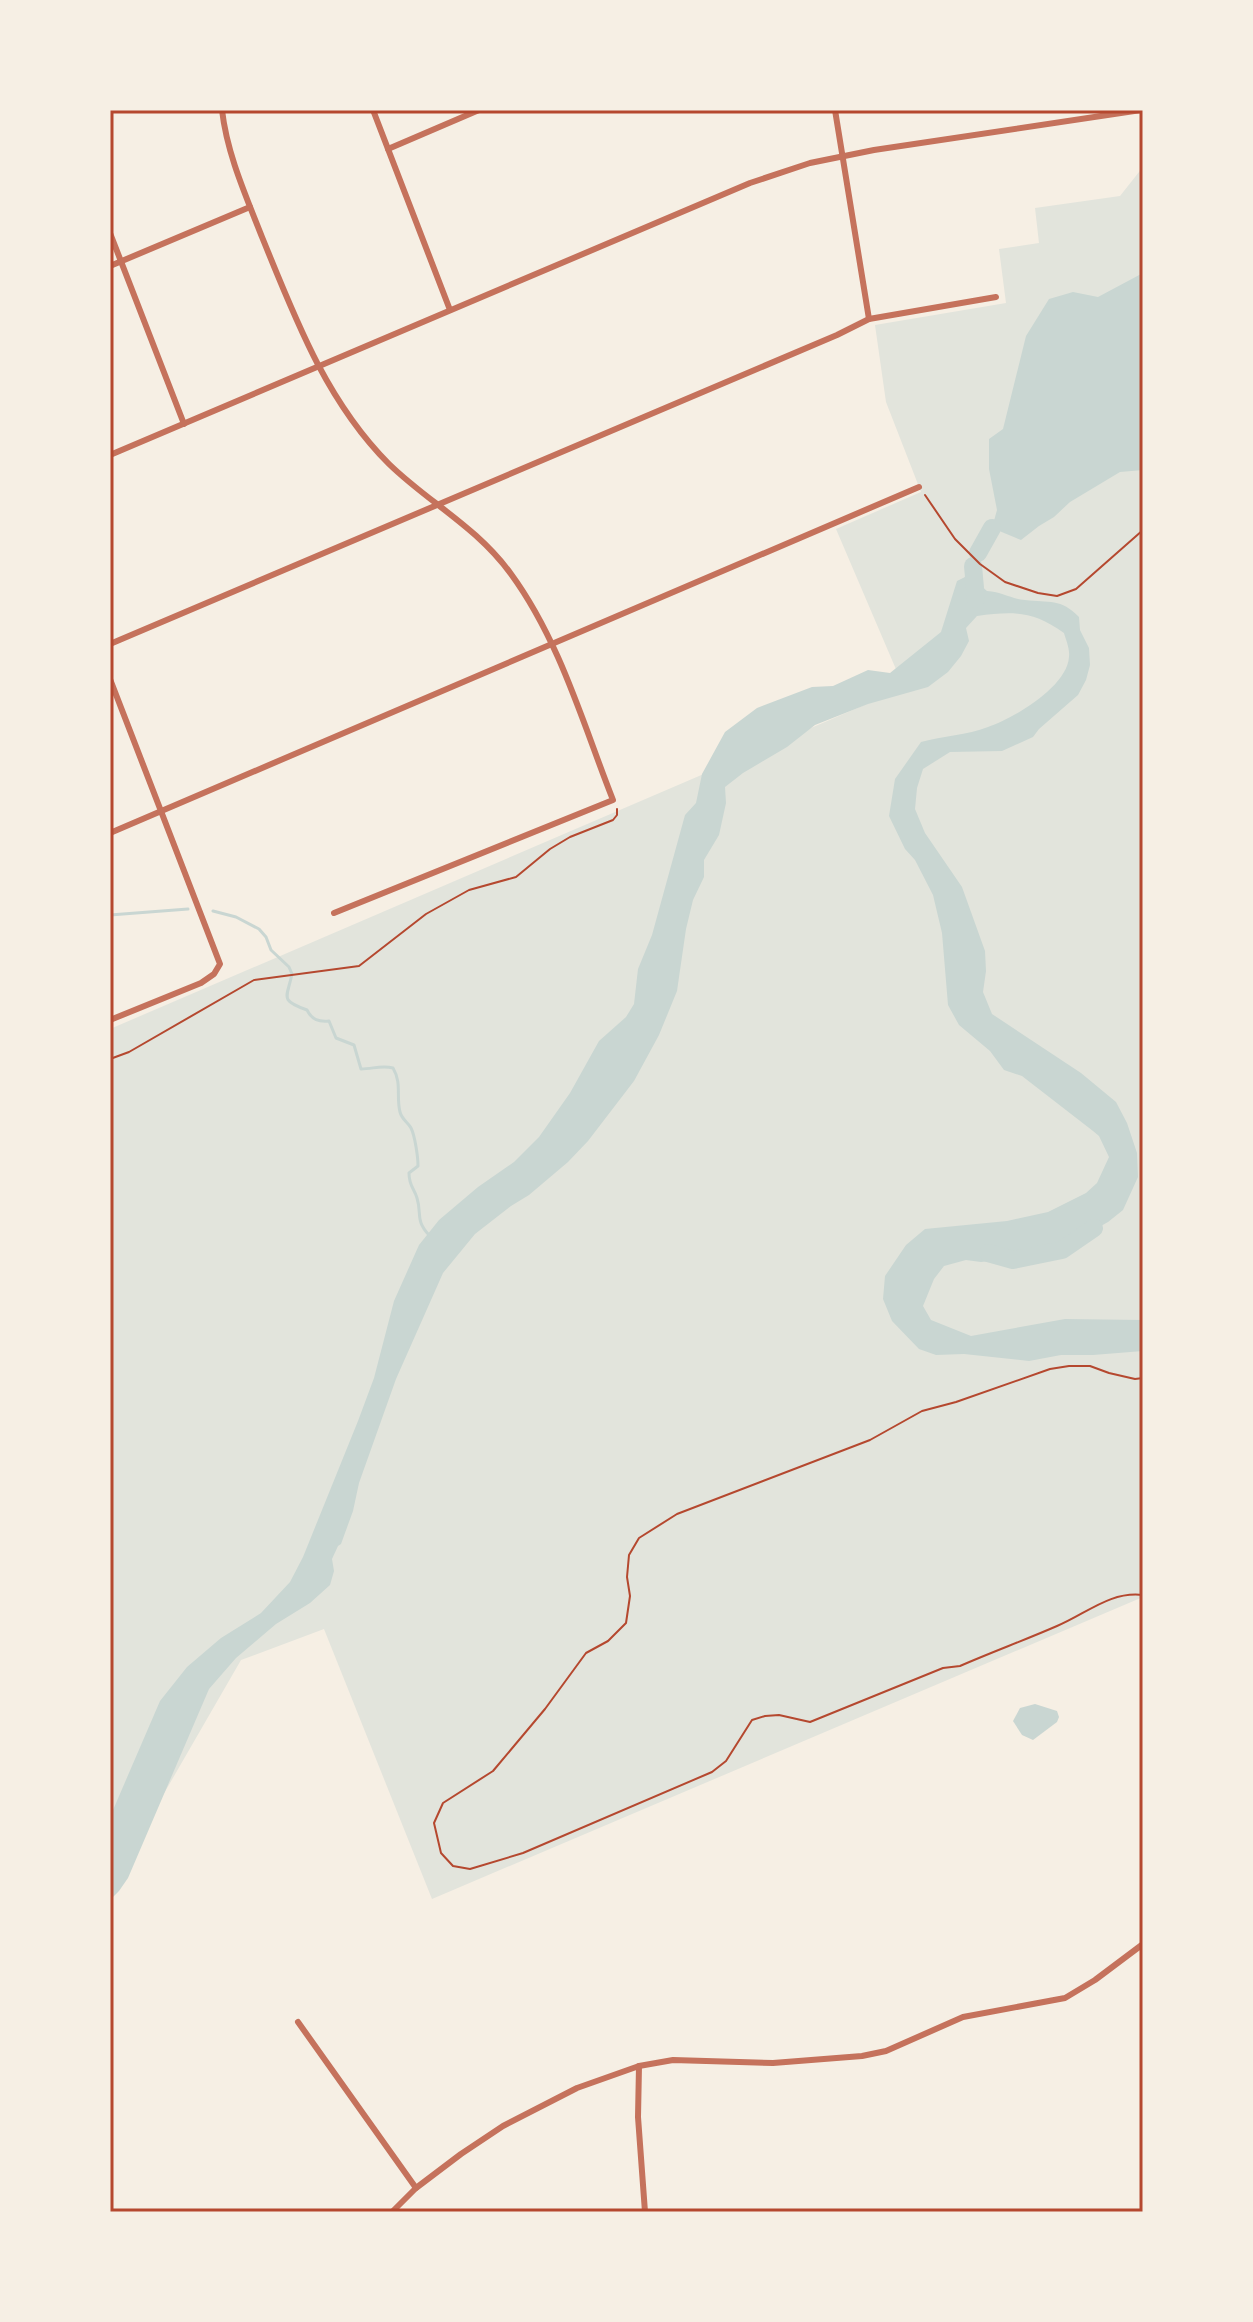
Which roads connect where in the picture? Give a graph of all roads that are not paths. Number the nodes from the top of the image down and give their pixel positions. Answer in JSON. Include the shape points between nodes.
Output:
{"nodes":[{"id":1,"x":222,"y":110,"type":"edge"},
{"id":2,"x":373,"y":110,"type":"edge"},
{"id":3,"x":479,"y":110,"type":"edge"},
{"id":4,"x":835,"y":110,"type":"edge"},
{"id":5,"x":1141,"y":110,"type":"edge"},
{"id":6,"x":388,"y":149,"type":"junction"},
{"id":7,"x":842,"y":157,"type":"junction"},
{"id":8,"x":250,"y":207,"type":"junction"},
{"id":9,"x":110,"y":233,"type":"edge"},
{"id":10,"x":121,"y":261,"type":"junction"},
{"id":11,"x":110,"y":266,"type":"edge"},
{"id":12,"x":996,"y":297,"type":"dead end"},
{"id":13,"x":450,"y":310,"type":"junction"},
{"id":14,"x":869,"y":319,"type":"junction"},
{"id":15,"x":320,"y":366,"type":"junction"},
{"id":16,"x":184,"y":424,"type":"junction"},
{"id":17,"x":110,"y":455,"type":"edge"},
{"id":18,"x":919,"y":487,"type":"road end"},
{"id":19,"x":439,"y":505,"type":"junction"},
{"id":20,"x":110,"y":644,"type":"edge"},
{"id":21,"x":552,"y":646,"type":"junction"},
{"id":22,"x":110,"y":679,"type":"edge"},
{"id":23,"x":161,"y":812,"type":"junction"},
{"id":24,"x":110,"y":833,"type":"edge"},
{"id":25,"x":334,"y":913,"type":"dead end"},
{"id":26,"x":110,"y":1020,"type":"edge"},
{"id":27,"x":1143,"y":1944,"type":"edge"},
{"id":28,"x":298,"y":2022,"type":"dead end"},
{"id":29,"x":639,"y":2066,"type":"junction"},
{"id":30,"x":416,"y":2188,"type":"junction"},
{"id":31,"x":392,"y":2212,"type":"edge"},
{"id":32,"x":645,"y":2212,"type":"edge"}],
"edges":[{"from":1,"to":8,"type":"street"},
{"from":2,"to":6,"type":"street"},
{"from":3,"to":6,"type":"street"},
{"from":4,"to":7,"type":"street"},
{"from":5,"to":7,"type":"street"},
{"from":6,"to":13,"type":"street"},
{"from":7,"to":13,"type":"street","via":[[759,180]]},
{"from":7,"to":14,"type":"street"},
{"from":8,"to":10,"type":"street"},
{"from":8,"to":15,"type":"street"},
{"from":9,"to":10,"type":"street"},
{"from":10,"to":11,"type":"street"},
{"from":10,"to":16,"type":"street"},
{"from":12,"to":14,"type":"street"},
{"from":13,"to":15,"type":"street"},
{"from":14,"to":19,"type":"street"},
{"from":15,"to":16,"type":"street"},
{"from":15,"to":19,"type":"street","via":[[368,441]]},
{"from":16,"to":17,"type":"street"},
{"from":18,"to":21,"type":"street"},
{"from":19,"to":20,"type":"street"},
{"from":19,"to":21,"type":"street","via":[[508,570]]},
{"from":21,"to":23,"type":"street"},
{"from":21,"to":25,"type":"street","via":[[613,800]]},
{"from":22,"to":23,"type":"street"},
{"from":23,"to":24,"type":"street"},
{"from":23,"to":26,"type":"street","via":[[220,964],[201,983]]},
{"from":27,"to":29,"type":"street","via":[[1065,1998],[963,2017],[886,2051],[773,2063],[673,2060]]},
{"from":28,"to":30,"type":"street"},
{"from":29,"to":30,"type":"street","via":[[524,2114]]},
{"from":29,"to":32,"type":"street"},
{"from":30,"to":31,"type":"street"}]}
